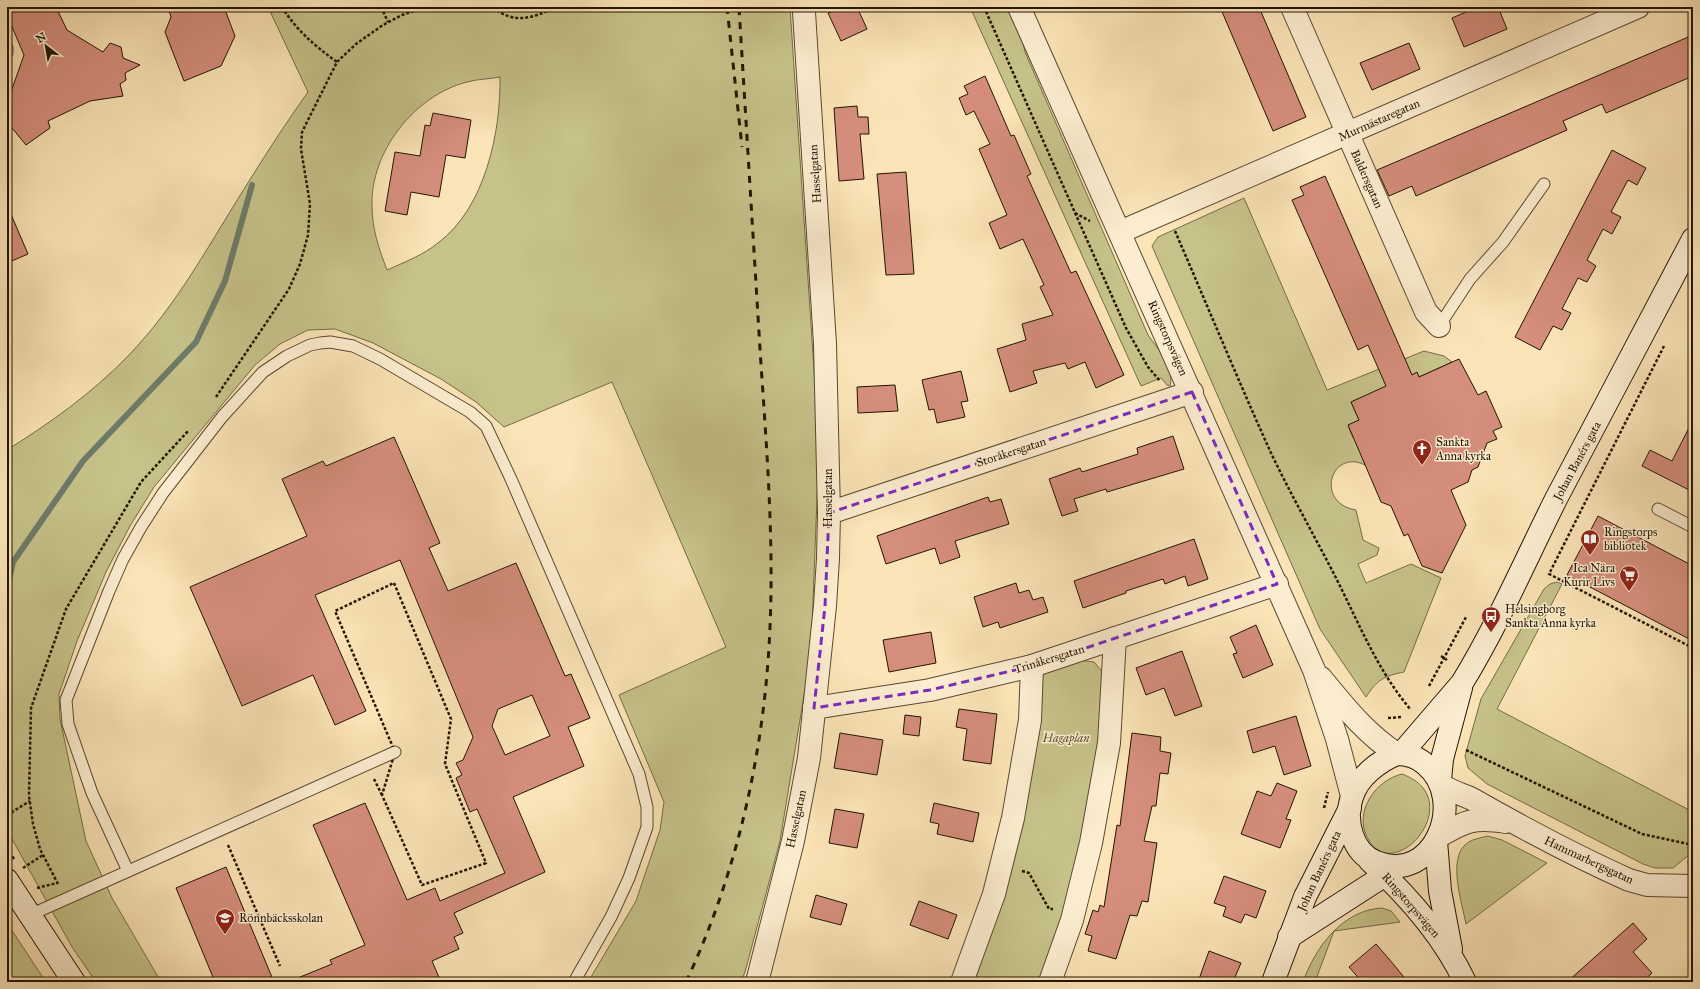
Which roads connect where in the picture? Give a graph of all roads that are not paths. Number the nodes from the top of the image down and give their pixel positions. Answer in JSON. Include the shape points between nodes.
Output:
{"nodes":[{"id":1,"x":806,"y":7,"type":"edge"},
{"id":2,"x":1019,"y":7,"type":"edge"},
{"id":3,"x":1292,"y":7,"type":"edge"},
{"id":4,"x":1638,"y":7,"type":"edge"},
{"id":5,"x":7,"y":48,"type":"edge"},
{"id":6,"x":7,"y":52,"type":"edge"},
{"id":7,"x":1347,"y":134,"type":"junction"},
{"id":8,"x":1544,"y":184,"type":"dead end"},
{"id":9,"x":1120,"y":232,"type":"junction"},
{"id":10,"x":1693,"y":239,"type":"edge"},
{"id":11,"x":1439,"y":326,"type":"joint"},
{"id":12,"x":1192,"y":392,"type":"junction"},
{"id":13,"x":1658,"y":509,"type":"dead end"},
{"id":14,"x":829,"y":513,"type":"junction"},
{"id":15,"x":1693,"y":527,"type":"edge"},
{"id":16,"x":1277,"y":584,"type":"junction"},
{"id":17,"x":1114,"y":638,"type":"junction"},
{"id":18,"x":1032,"y":666,"type":"junction"},
{"id":19,"x":1314,"y":670,"type":"junction"},
{"id":20,"x":1462,"y":683,"type":"junction"},
{"id":21,"x":814,"y":708,"type":"junction"},
{"id":22,"x":395,"y":752,"type":"road end"},
{"id":23,"x":1399,"y":754,"type":"junction"},
{"id":24,"x":1441,"y":783,"type":"junction"},
{"id":25,"x":1351,"y":801,"type":"junction"},
{"id":26,"x":1513,"y":823,"type":"junction"},
{"id":27,"x":1437,"y":839,"type":"junction"},
{"id":28,"x":128,"y":871,"type":"junction"},
{"id":29,"x":1390,"y":871,"type":"junction"},
{"id":30,"x":7,"y":880,"type":"edge"},
{"id":31,"x":1693,"y":886,"type":"edge"},
{"id":32,"x":1355,"y":893,"type":"junction"},
{"id":33,"x":1406,"y":898,"type":"junction"},
{"id":34,"x":30,"y":915,"type":"junction"},
{"id":35,"x":1289,"y":937,"type":"junction"},
{"id":36,"x":1453,"y":956,"type":"junction"},
{"id":37,"x":74,"y":982,"type":"edge"},
{"id":38,"x":574,"y":982,"type":"edge"},
{"id":39,"x":757,"y":982,"type":"edge"},
{"id":40,"x":962,"y":982,"type":"edge"},
{"id":41,"x":1050,"y":982,"type":"edge"},
{"id":42,"x":1273,"y":982,"type":"edge"},
{"id":43,"x":1466,"y":982,"type":"edge"}],
"edges":[{"from":1,"to":14,"type":"street","name":"Hasselgatan","via":[[804,12],[825,344]]},
{"from":2,"to":9,"type":"street","name":"Ringstorpsvägen"},
{"from":3,"to":7,"type":"street","name":"Baldersgatan"},
{"from":4,"to":7,"type":"street","name":"Murmästaregatan"},
{"from":5,"to":6,"type":"lane"},
{"from":7,"to":9,"type":"street","name":"Murmästaregatan"},
{"from":7,"to":11,"type":"street","name":"Baldersgatan","via":[[1426,312]]},
{"from":8,"to":11,"type":"lane","via":[[1503,242],[1470,279]]},
{"from":9,"to":12,"type":"street","name":"Ringstorpsvägen"},
{"from":10,"to":20,"type":"street","name":"Johan Banérs gata","via":[[1556,500],[1491,632]]},
{"from":12,"to":14,"type":"street","name":"Storåkersgatan"},
{"from":12,"to":16,"type":"street","name":"Ringstorpsvägen"},
{"from":13,"to":15,"type":"lane"},
{"from":14,"to":21,"type":"street","name":"Hasselgatan","via":[[825,606]]},
{"from":16,"to":17,"type":"street","name":"Trinåkersgatan"},
{"from":16,"to":19,"type":"street","name":"Ringstorpsvägen"},
{"from":17,"to":18,"type":"street","name":"Trinåkersgatan"},
{"from":17,"to":41,"type":"street","via":[[1109,743],[1091,843],[1074,911]]},
{"from":18,"to":21,"type":"street","name":"Trinåkersgatan","via":[[930,690]]},
{"from":18,"to":40,"type":"street","via":[[1030,720],[1013,818],[994,894]]},
{"from":19,"to":23,"type":"street","name":"Ringstorpsvägen","via":[[1358,722],[1380,743]]},
{"from":19,"to":25,"type":"street","name":"Ringstorpsvägen","via":[[1337,739]]},
{"from":20,"to":23,"type":"street","name":"Johan Banérs gata"},
{"from":20,"to":24,"type":"street","name":"Johan Banérs gata","via":[[1446,742]]},
{"from":21,"to":39,"type":"street","name":"Hasselgatan","via":[[809,758],[792,841]]},
{"from":22,"to":28,"type":"lane"},
{"from":23,"to":24,"type":"street","via":[[1409,755],[1422,762],[1433,770]]},
{"from":23,"to":25,"type":"street","via":[[1389,757],[1372,769],[1363,778]]},
{"from":24,"to":26,"type":"street","name":"Hammarbergsgatan","via":[[1452,792],[1470,798]]},
{"from":24,"to":27,"type":"street","via":[[1445,802]]},
{"from":25,"to":29,"type":"street","via":[[1350,830],[1356,843],[1366,857]]},
{"from":25,"to":35,"type":"street","name":"Johan Banérs gata","via":[[1305,897]]},
{"from":26,"to":27,"type":"street","name":"Hammarbergsgatan","via":[[1484,819],[1467,821]]},
{"from":26,"to":31,"type":"street","name":"Hammarbergsgatan","via":[[1629,880],[1647,885]]},
{"from":27,"to":29,"type":"street","via":[[1413,862]]},
{"from":27,"to":36,"type":"street","name":"Ringstorpsvägen","via":[[1441,897]]},
{"from":28,"to":34,"type":"lane"},
{"from":28,"to":38,"type":"lane","via":[[92,793],[68,724],[66,700],[109,591],[141,527],[163,493],[222,417],[264,372],[282,359],[310,346],[330,342],[353,346],[470,412],[489,430],[639,774],[647,827],[629,878],[611,917]]},
{"from":29,"to":32,"type":"street","name":"Johan Banérs gata"},
{"from":29,"to":33,"type":"street","name":"Ringstorpsvägen"},
{"from":30,"to":34,"type":"street"},
{"from":32,"to":33,"type":"street","via":[[1394,894]]},
{"from":32,"to":35,"type":"street","name":"Johan Banérs gata"},
{"from":33,"to":36,"type":"street","name":"Ringstorpsvägen"},
{"from":34,"to":37,"type":"street"},
{"from":35,"to":42,"type":"street","name":"Johan Banérs gata"},
{"from":36,"to":43,"type":"street","name":"Ringstorpsvägen"}]}
